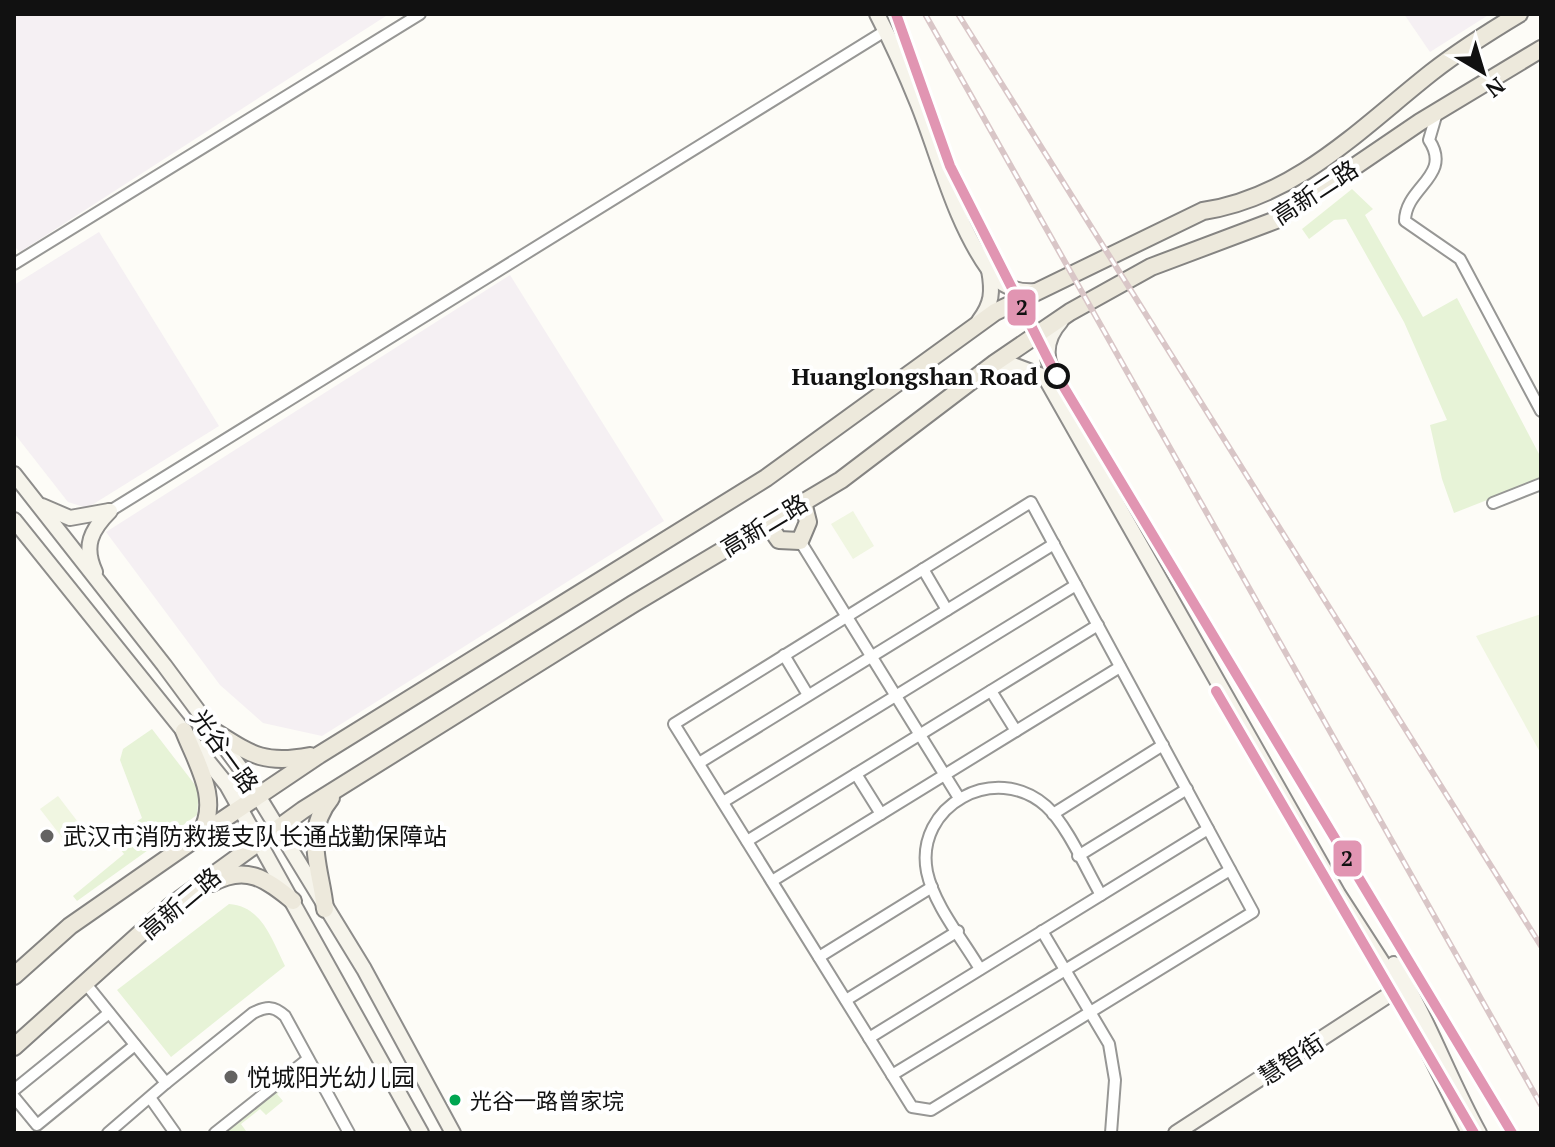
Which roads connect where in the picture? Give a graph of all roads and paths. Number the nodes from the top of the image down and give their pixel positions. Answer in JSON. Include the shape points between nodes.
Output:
{"nodes":[{"id":1,"x":420,"y":14,"type":"edge"},
{"id":2,"x":877,"y":14,"type":"edge"},
{"id":3,"x":1519,"y":14,"type":"edge"},
{"id":4,"x":885,"y":31,"type":"junction"},
{"id":5,"x":1541,"y":49,"type":"edge"},
{"id":6,"x":1439,"y":110,"type":"junction"},
{"id":7,"x":14,"y":264,"type":"edge"},
{"id":8,"x":989,"y":270,"type":"junction"},
{"id":9,"x":1044,"y":290,"type":"junction"},
{"id":10,"x":1070,"y":312,"type":"junction"},
{"id":11,"x":972,"y":329,"type":"junction"},
{"id":12,"x":968,"y":387,"type":"junction"},
{"id":13,"x":1541,"y":411,"type":"edge"},
{"id":14,"x":14,"y":474,"type":"edge"},
{"id":15,"x":1541,"y":484,"type":"edge"},
{"id":16,"x":803,"y":502,"type":"junction"},
{"id":17,"x":37,"y":503,"type":"junction"},
{"id":18,"x":1493,"y":503,"type":"dead end"},
{"id":19,"x":110,"y":511,"type":"junction"},
{"id":20,"x":14,"y":520,"type":"edge"},
{"id":21,"x":767,"y":523,"type":"junction"},
{"id":22,"x":800,"y":541,"type":"junction"},
{"id":23,"x":1054,"y":544,"type":"junction"},
{"id":24,"x":923,"y":569,"type":"junction"},
{"id":25,"x":100,"y":583,"type":"junction"},
{"id":26,"x":1076,"y":585,"type":"junction"},
{"id":27,"x":947,"y":610,"type":"junction"},
{"id":28,"x":847,"y":616,"type":"junction"},
{"id":29,"x":1098,"y":625,"type":"junction"},
{"id":30,"x":784,"y":655,"type":"junction"},
{"id":31,"x":872,"y":657,"type":"junction"},
{"id":32,"x":1120,"y":667,"type":"junction"},
{"id":33,"x":991,"y":691,"type":"junction"},
{"id":34,"x":808,"y":695,"type":"junction"},
{"id":35,"x":896,"y":696,"type":"junction"},
{"id":36,"x":212,"y":730,"type":"junction"},
{"id":37,"x":184,"y":731,"type":"junction"},
{"id":38,"x":1016,"y":731,"type":"junction"},
{"id":39,"x":920,"y":735,"type":"junction"},
{"id":40,"x":1163,"y":745,"type":"junction"},
{"id":41,"x":319,"y":755,"type":"junction"},
{"id":42,"x":699,"y":763,"type":"junction"},
{"id":43,"x":856,"y":774,"type":"junction"},
{"id":44,"x":945,"y":775,"type":"junction"},
{"id":45,"x":340,"y":788,"type":"junction"},
{"id":46,"x":1187,"y":789,"type":"junction"},
{"id":47,"x":258,"y":796,"type":"junction"},
{"id":48,"x":959,"y":798,"type":"junction"},
{"id":49,"x":723,"y":802,"type":"junction"},
{"id":50,"x":240,"y":808,"type":"junction"},
{"id":51,"x":881,"y":814,"type":"junction"},
{"id":52,"x":1053,"y":814,"type":"junction"},
{"id":53,"x":278,"y":827,"type":"junction"},
{"id":54,"x":1208,"y":829,"type":"junction"},
{"id":55,"x":197,"y":839,"type":"junction"},
{"id":56,"x":259,"y":841,"type":"junction"},
{"id":57,"x":747,"y":841,"type":"junction"},
{"id":58,"x":1078,"y":856,"type":"junction"},
{"id":59,"x":1230,"y":870,"type":"junction"},
{"id":60,"x":772,"y":881,"type":"junction"},
{"id":61,"x":932,"y":887,"type":"junction"},
{"id":62,"x":1101,"y":895,"type":"junction"},
{"id":63,"x":293,"y":901,"type":"junction"},
{"id":64,"x":172,"y":905,"type":"junction"},
{"id":65,"x":325,"y":909,"type":"junction"},
{"id":66,"x":958,"y":931,"type":"junction"},
{"id":67,"x":1042,"y":931,"type":"junction"},
{"id":68,"x":819,"y":957,"type":"junction"},
{"id":69,"x":980,"y":969,"type":"junction"},
{"id":70,"x":1066,"y":970,"type":"junction"},
{"id":71,"x":14,"y":976,"type":"edge"},
{"id":72,"x":86,"y":984,"type":"junction"},
{"id":73,"x":1403,"y":990,"type":"junction"},
{"id":74,"x":846,"y":1000,"type":"junction"},
{"id":75,"x":1091,"y":1012,"type":"junction"},
{"id":76,"x":109,"y":1013,"type":"junction"},
{"id":77,"x":869,"y":1038,"type":"junction"},
{"id":78,"x":135,"y":1045,"type":"junction"},
{"id":79,"x":14,"y":1047,"type":"edge"},
{"id":80,"x":308,"y":1059,"type":"junction"},
{"id":81,"x":892,"y":1075,"type":"junction"},
{"id":82,"x":166,"y":1083,"type":"junction"},
{"id":83,"x":14,"y":1090,"type":"edge"},
{"id":84,"x":14,"y":1097,"type":"edge"},
{"id":85,"x":151,"y":1099,"type":"junction"},
{"id":86,"x":108,"y":1133,"type":"edge"},
{"id":87,"x":175,"y":1133,"type":"edge"},
{"id":88,"x":215,"y":1133,"type":"edge"},
{"id":89,"x":349,"y":1133,"type":"edge"},
{"id":90,"x":421,"y":1133,"type":"edge"},
{"id":91,"x":453,"y":1133,"type":"edge"},
{"id":92,"x":1111,"y":1133,"type":"edge"},
{"id":93,"x":1176,"y":1133,"type":"edge"},
{"id":94,"x":1188,"y":1133,"type":"edge"},
{"id":95,"x":1469,"y":1133,"type":"edge"},
{"id":96,"x":1479,"y":1133,"type":"edge"}],
"edges":[{"from":1,"to":7,"type":"street"},
{"from":2,"to":4,"type":"street"},
{"from":3,"to":9,"type":"main road","name":"高新二路","via":[[1453,56],[1290,181],[1231,207],[1190,217]]},
{"from":4,"to":8,"type":"street","via":[[955,206]]},
{"from":4,"to":19,"type":"street"},
{"from":5,"to":6,"type":"main road","name":"高新二路"},
{"from":6,"to":10,"type":"main road","name":"高新二路","via":[[1276,220],[1151,267]]},
{"from":6,"to":13,"type":"street","via":[[1429,140],[1438,158],[1436,168],[1408,207],[1405,221],[1460,259]]},
{"from":8,"to":9,"type":"street","via":[[1007,287]]},
{"from":8,"to":11,"type":"street","via":[[989,308]]},
{"from":9,"to":11,"type":"main road","name":"高新二路"},
{"from":10,"to":12,"type":"main road","name":"高新二路"},
{"from":10,"to":73,"type":"street","via":[[1048,340],[1052,374]]},
{"from":11,"to":41,"type":"main road","name":"高新二路","via":[[736,498]]},
{"from":12,"to":16,"type":"main road","name":"高新二路","via":[[876,456]]},
{"from":12,"to":73,"type":"street","via":[[1013,365],[1045,377],[1338,894]]},
{"from":14,"to":17,"type":"street","name":"光谷一路"},
{"from":15,"to":18,"type":"street"},
{"from":16,"to":21,"type":"main road","name":"高新二路"},
{"from":16,"to":22,"type":"main road","via":[[808,522]]},
{"from":17,"to":19,"type":"street","via":[[70,518]]},
{"from":17,"to":25,"type":"street","name":"光谷一路"},
{"from":19,"to":25,"type":"street","via":[[93,528],[88,543]]},
{"from":20,"to":37,"type":"street","name":"光谷一路"},
{"from":21,"to":22,"type":"main road","via":[[779,540]]},
{"from":21,"to":45,"type":"main road","name":"高新二路"},
{"from":22,"to":28,"type":"street"},
{"from":23,"to":24,"type":"street","via":[[1031,502]]},
{"from":23,"to":26,"type":"street"},
{"from":23,"to":27,"type":"street"},
{"from":24,"to":27,"type":"street"},
{"from":24,"to":28,"type":"street"},
{"from":25,"to":36,"type":"street","name":"光谷一路"},
{"from":26,"to":29,"type":"street"},
{"from":26,"to":35,"type":"street"},
{"from":27,"to":31,"type":"street"},
{"from":28,"to":30,"type":"street"},
{"from":28,"to":31,"type":"street"},
{"from":29,"to":32,"type":"street"},
{"from":29,"to":33,"type":"street"},
{"from":30,"to":34,"type":"street"},
{"from":30,"to":42,"type":"street","via":[[674,724]]},
{"from":31,"to":34,"type":"street"},
{"from":31,"to":35,"type":"street"},
{"from":32,"to":38,"type":"street"},
{"from":32,"to":40,"type":"street"},
{"from":33,"to":38,"type":"street"},
{"from":33,"to":39,"type":"street"},
{"from":34,"to":42,"type":"street"},
{"from":35,"to":39,"type":"street"},
{"from":35,"to":49,"type":"street"},
{"from":36,"to":41,"type":"main road","via":[[272,762]]},
{"from":36,"to":47,"type":"street","name":"光谷一路"},
{"from":37,"to":50,"type":"street","name":"光谷一路"},
{"from":37,"to":55,"type":"main road","via":[[209,802],[208,821]]},
{"from":38,"to":44,"type":"street"},
{"from":39,"to":43,"type":"street"},
{"from":39,"to":44,"type":"street"},
{"from":40,"to":46,"type":"street"},
{"from":40,"to":52,"type":"street"},
{"from":41,"to":47,"type":"main road","name":"高新二路"},
{"from":42,"to":49,"type":"street"},
{"from":43,"to":51,"type":"street"},
{"from":43,"to":57,"type":"street"},
{"from":44,"to":48,"type":"street"},
{"from":44,"to":51,"type":"street"},
{"from":45,"to":53,"type":"main road","name":"高新二路"},
{"from":45,"to":65,"type":"main road","via":[[323,807],[313,840]]},
{"from":46,"to":54,"type":"street"},
{"from":46,"to":58,"type":"street"},
{"from":47,"to":50,"type":"main road","name":"高新二路"},
{"from":47,"to":53,"type":"street","name":"光谷一路"},
{"from":48,"to":52,"type":"street","via":[[979,789],[1010,788],[1037,799]]},
{"from":48,"to":61,"type":"street","via":[[943,811],[930,835],[926,865]]},
{"from":49,"to":57,"type":"street"},
{"from":50,"to":55,"type":"main road","name":"高新二路"},
{"from":50,"to":56,"type":"street","name":"光谷一路"},
{"from":51,"to":60,"type":"street"},
{"from":52,"to":58,"type":"street"},
{"from":53,"to":56,"type":"main road","name":"高新二路"},
{"from":53,"to":65,"type":"street","name":"光谷一路"},
{"from":54,"to":59,"type":"street"},
{"from":54,"to":62,"type":"street"},
{"from":55,"to":71,"type":"main road","name":"高新二路","via":[[70,926]]},
{"from":56,"to":63,"type":"street","name":"光谷一路"},
{"from":56,"to":64,"type":"main road","name":"高新二路"},
{"from":57,"to":60,"type":"street"},
{"from":58,"to":62,"type":"street"},
{"from":59,"to":70,"type":"street"},
{"from":59,"to":75,"type":"street","via":[[1253,912]]},
{"from":60,"to":68,"type":"street"},
{"from":61,"to":66,"type":"street"},
{"from":61,"to":68,"type":"street"},
{"from":62,"to":67,"type":"street"},
{"from":63,"to":64,"type":"main road","via":[[263,877],[245,873],[225,875]]},
{"from":63,"to":90,"type":"street","name":"光谷一路"},
{"from":64,"to":72,"type":"main road","name":"高新二路"},
{"from":65,"to":91,"type":"street","name":"光谷一路","via":[[364,969]]},
{"from":66,"to":69,"type":"street"},
{"from":66,"to":74,"type":"street"},
{"from":67,"to":69,"type":"street"},
{"from":67,"to":70,"type":"street"},
{"from":68,"to":74,"type":"street"},
{"from":69,"to":77,"type":"street"},
{"from":70,"to":75,"type":"street"},
{"from":70,"to":81,"type":"street"},
{"from":72,"to":76,"type":"street"},
{"from":72,"to":79,"type":"main road","name":"高新二路"},
{"from":73,"to":93,"type":"street","name":"慧智街"},
{"from":73,"to":94,"type":"street","name":"慧智街"},
{"from":73,"to":95,"type":"street"},
{"from":73,"to":96,"type":"street"},
{"from":74,"to":77,"type":"street"},
{"from":75,"to":81,"type":"street","via":[[931,1110],[912,1107]]},
{"from":75,"to":92,"type":"street","via":[[1113,1056]]},
{"from":76,"to":78,"type":"street"},
{"from":76,"to":83,"type":"street"},
{"from":77,"to":81,"type":"street"},
{"from":78,"to":82,"type":"street"},
{"from":78,"to":84,"type":"street","via":[[37,1125]]},
{"from":80,"to":82,"type":"street","via":[[285,1016],[265,1007]]},
{"from":80,"to":88,"type":"street"},
{"from":80,"to":89,"type":"street"},
{"from":82,"to":85,"type":"street"},
{"from":85,"to":86,"type":"street"},
{"from":85,"to":87,"type":"street"}]}
